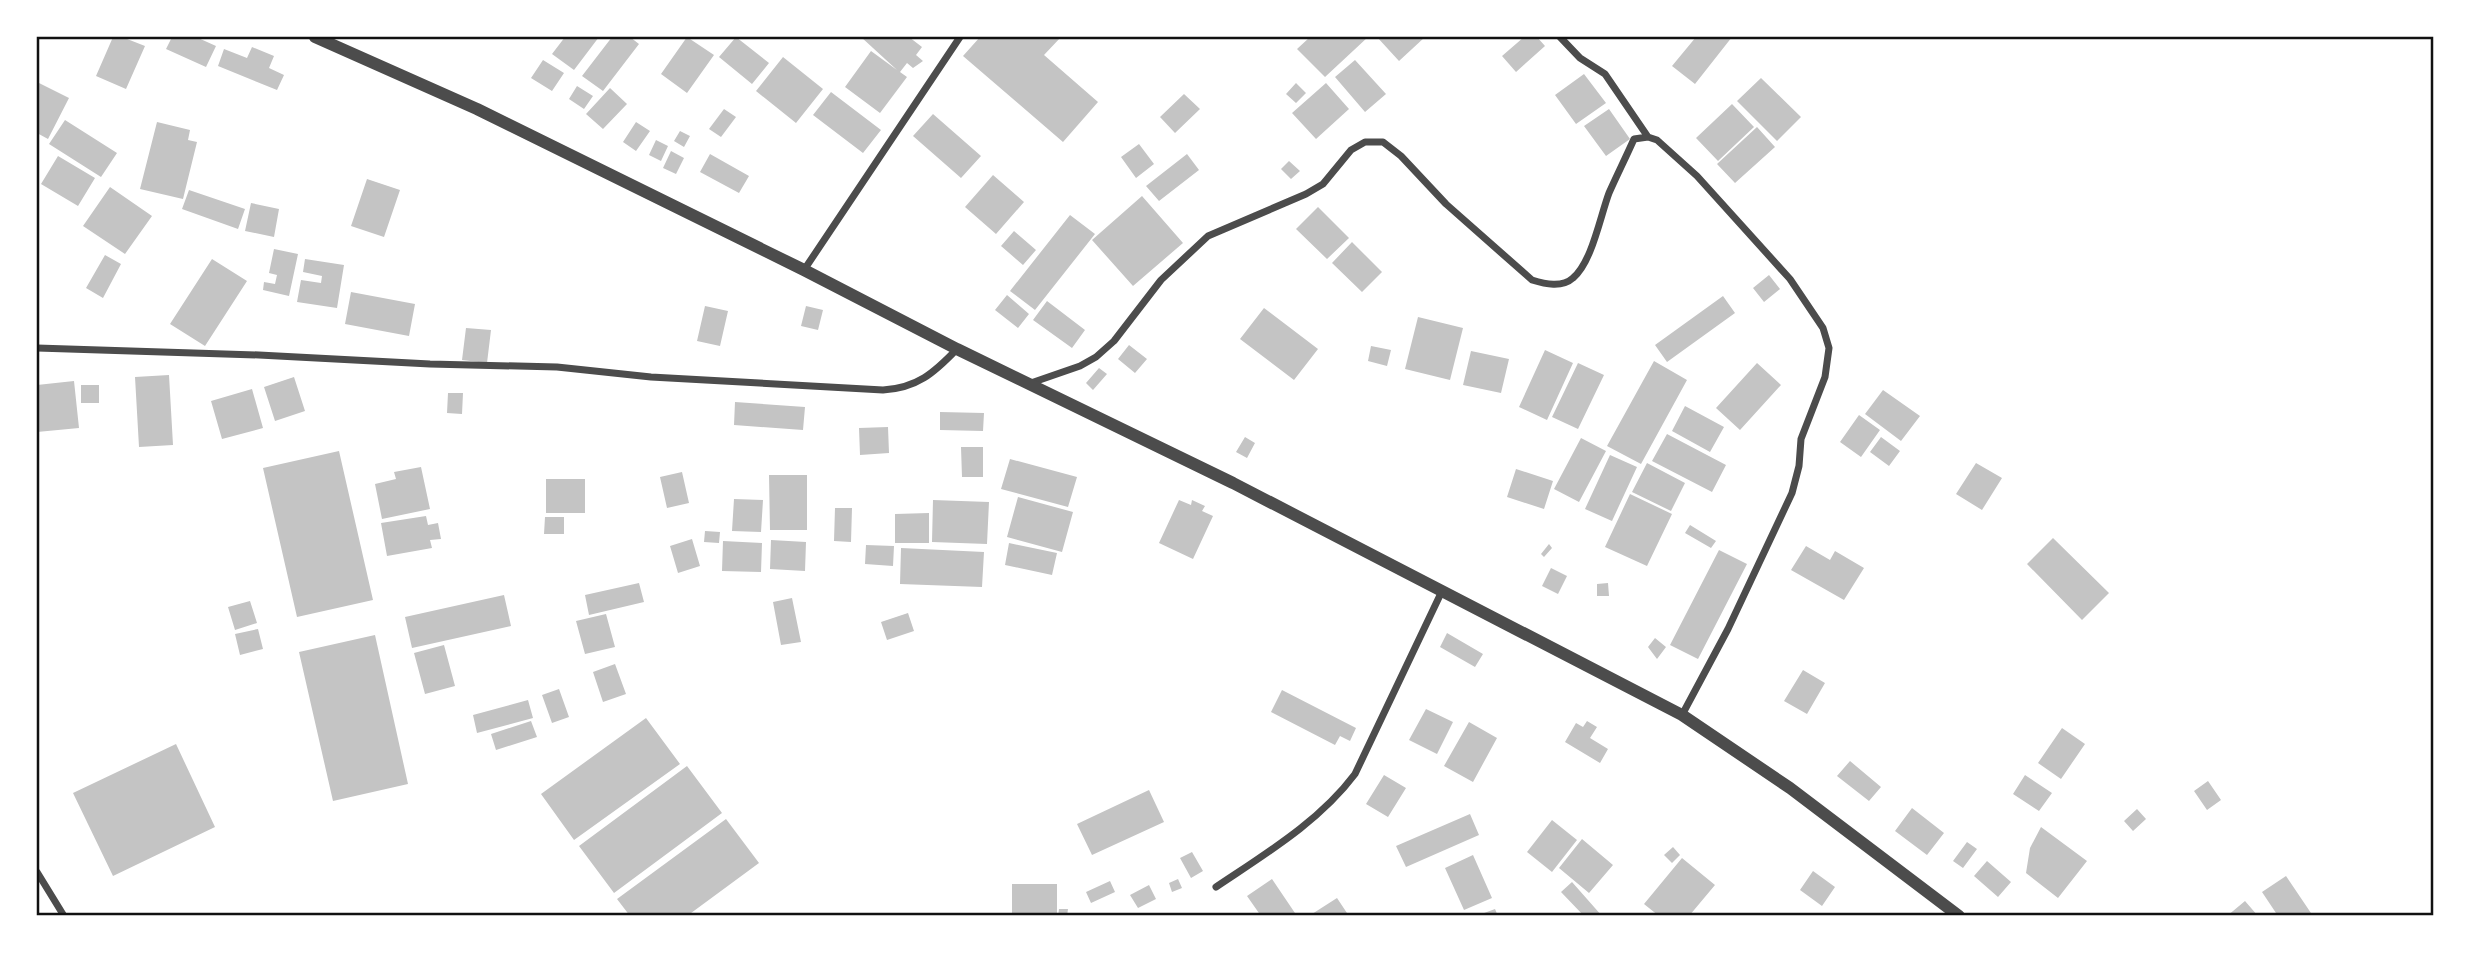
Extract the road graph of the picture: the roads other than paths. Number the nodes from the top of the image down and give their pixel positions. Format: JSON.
{"nodes":[{"id":1,"x":960,"y":37,"type":"edge"},
{"id":2,"x":1560,"y":37,"type":"edge"},
{"id":3,"x":323,"y":38,"type":"edge"},
{"id":4,"x":1648,"y":137,"type":"junction"},
{"id":5,"x":804,"y":270,"type":"junction"},
{"id":6,"x":37,"y":348,"type":"edge"},
{"id":7,"x":957,"y":349,"type":"junction"},
{"id":8,"x":1028,"y":384,"type":"junction"},
{"id":9,"x":1442,"y":591,"type":"junction"},
{"id":10,"x":1682,"y":715,"type":"junction"},
{"id":11,"x":37,"y":872,"type":"edge"},
{"id":12,"x":1216,"y":887,"type":"dead end"},
{"id":13,"x":64,"y":916,"type":"edge"},
{"id":14,"x":1959,"y":916,"type":"edge"}],
"edges":[{"from":1,"to":5,"type":"street"},
{"from":2,"to":4,"type":"street"},
{"from":3,"to":5,"type":"street"},
{"from":4,"to":8,"type":"street"},
{"from":4,"to":10,"type":"street"},
{"from":5,"to":7,"type":"street"},
{"from":6,"to":7,"type":"street"},
{"from":7,"to":8,"type":"street"},
{"from":8,"to":9,"type":"street"},
{"from":9,"to":10,"type":"street"},
{"from":9,"to":12,"type":"street"},
{"from":10,"to":14,"type":"street"},
{"from":11,"to":13,"type":"street"}]}
